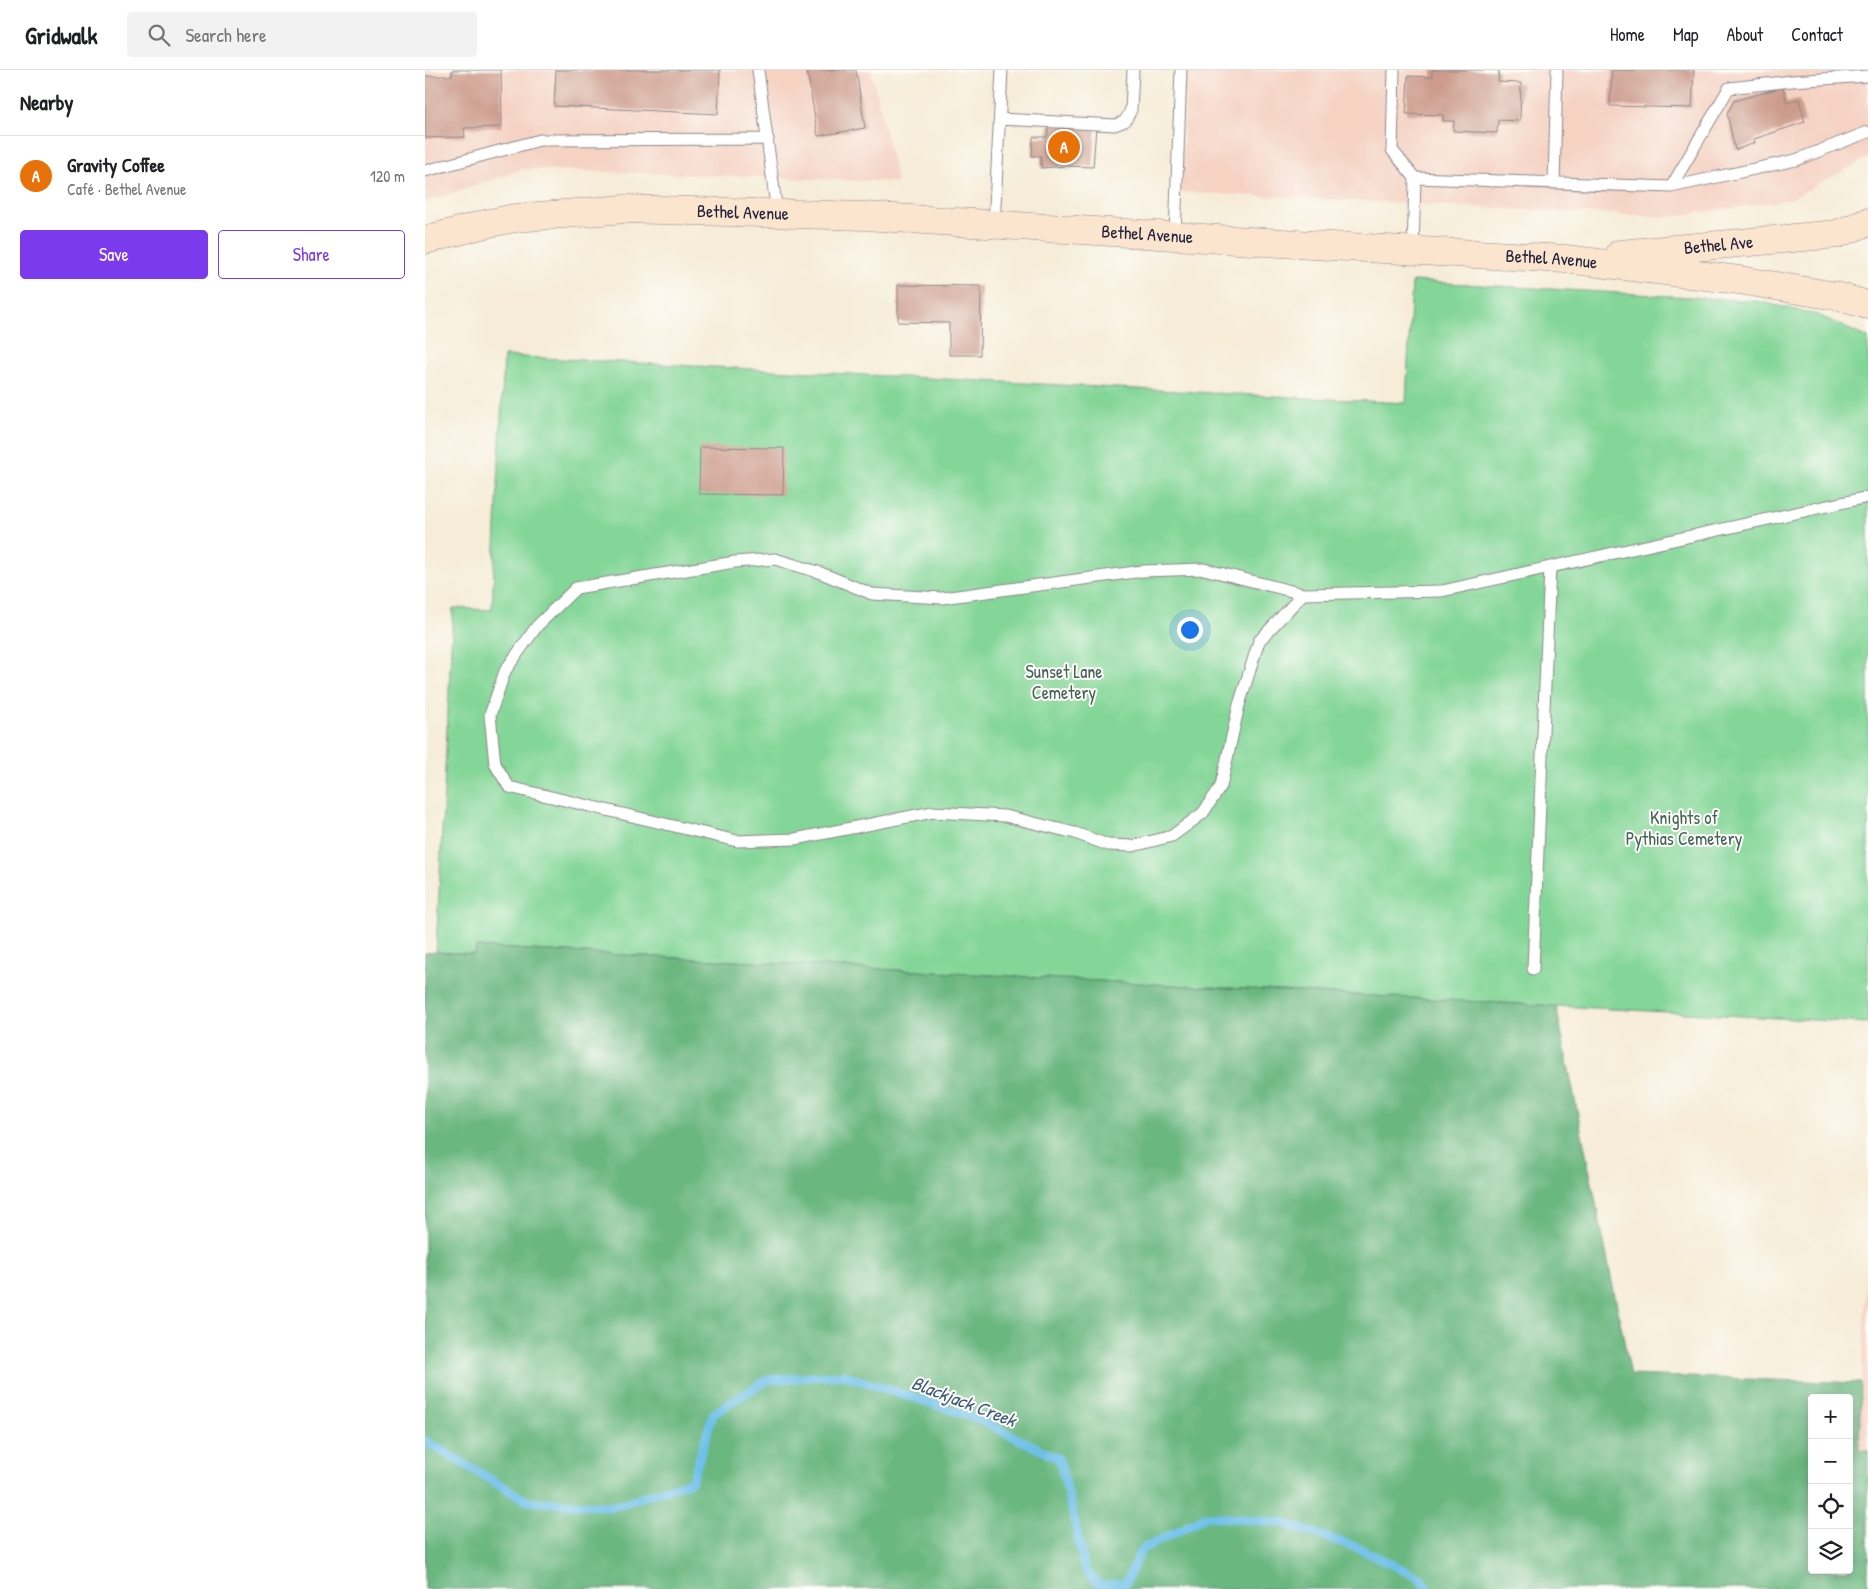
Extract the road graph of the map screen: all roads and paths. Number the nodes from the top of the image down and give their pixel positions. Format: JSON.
{"nodes":[{"id":1,"x":758,"y":70,"type":"edge"},
{"id":2,"x":1002,"y":70,"type":"edge"},
{"id":3,"x":1133,"y":70,"type":"edge"},
{"id":4,"x":1181,"y":70,"type":"edge"},
{"id":5,"x":1394,"y":70,"type":"edge"},
{"id":6,"x":1557,"y":70,"type":"edge"},
{"id":7,"x":1868,"y":76,"type":"edge"},
{"id":8,"x":1000,"y":119,"type":"junction"},
{"id":9,"x":1868,"y":132,"type":"edge"},
{"id":10,"x":767,"y":139,"type":"junction"},
{"id":11,"x":425,"y":171,"type":"edge"},
{"id":12,"x":1415,"y":178,"type":"junction"},
{"id":13,"x":1554,"y":183,"type":"junction"},
{"id":14,"x":1671,"y":187,"type":"junction"},
{"id":15,"x":777,"y":213,"type":"junction"},
{"id":16,"x":1868,"y":222,"type":"edge"},
{"id":17,"x":994,"y":225,"type":"junction"},
{"id":18,"x":1175,"y":236,"type":"junction"},
{"id":19,"x":425,"y":240,"type":"edge"},
{"id":20,"x":1413,"y":251,"type":"junction"},
{"id":21,"x":1566,"y":259,"type":"junction"},
{"id":22,"x":1868,"y":305,"type":"edge"},
{"id":23,"x":1868,"y":497,"type":"edge"},
{"id":24,"x":1550,"y":567,"type":"junction"},
{"id":25,"x":1303,"y":594,"type":"junction"},
{"id":26,"x":1533,"y":970,"type":"dead end"}],
"edges":[{"from":1,"to":10,"type":"lane"},
{"from":2,"to":8,"type":"lane"},
{"from":3,"to":8,"type":"lane"},
{"from":4,"to":18,"type":"lane"},
{"from":5,"to":12,"type":"lane"},
{"from":6,"to":13,"type":"lane"},
{"from":7,"to":14,"type":"lane"},
{"from":8,"to":17,"type":"lane"},
{"from":9,"to":14,"type":"lane"},
{"from":10,"to":11,"type":"lane"},
{"from":10,"to":15,"type":"lane"},
{"from":12,"to":13,"type":"lane"},
{"from":12,"to":20,"type":"lane"},
{"from":13,"to":14,"type":"lane"},
{"from":15,"to":17,"type":"main road","name":"Bethel Avenue"},
{"from":15,"to":19,"type":"main road","name":"Bethel Avenue"},
{"from":16,"to":21,"type":"main road","name":"Bethel Ave"},
{"from":17,"to":18,"type":"main road","name":"Bethel Avenue"},
{"from":18,"to":20,"type":"main road","name":"Bethel Avenue"},
{"from":20,"to":21,"type":"main road","name":"Bethel Avenue"},
{"from":21,"to":22,"type":"main road","name":"Bethel Avenue"},
{"from":23,"to":24,"type":"lane"},
{"from":24,"to":25,"type":"lane"},
{"from":24,"to":26,"type":"lane"},
{"from":25,"to":25,"type":"lane"}]}
